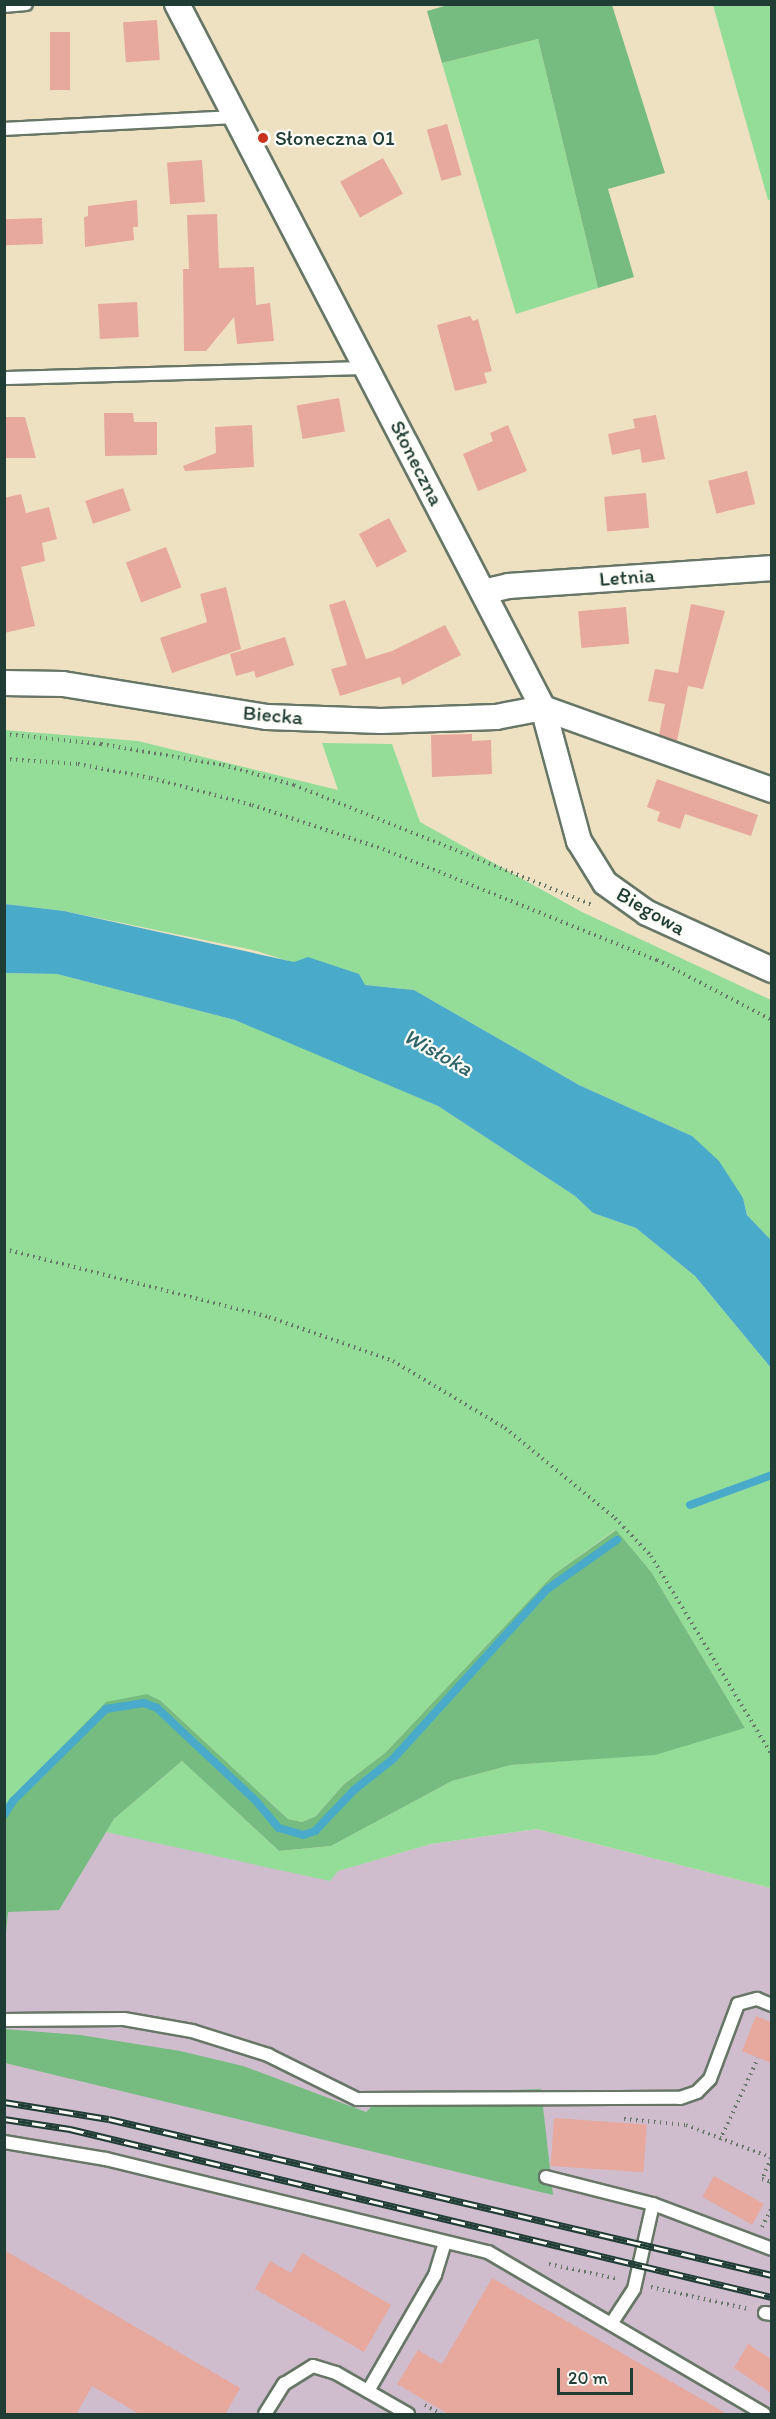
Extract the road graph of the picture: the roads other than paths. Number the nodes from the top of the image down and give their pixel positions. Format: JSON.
{"nodes":[{"id":1,"x":26,"y":4,"type":"edge"},
{"id":2,"x":177,"y":4,"type":"edge"},
{"id":3,"x":4,"y":6,"type":"edge"},
{"id":4,"x":234,"y":117,"type":"junction"},
{"id":5,"x":4,"y":129,"type":"edge"},
{"id":6,"x":368,"y":368,"type":"junction"},
{"id":7,"x":4,"y":378,"type":"edge"},
{"id":8,"x":771,"y":568,"type":"edge"},
{"id":9,"x":483,"y":592,"type":"junction"},
{"id":10,"x":4,"y":683,"type":"edge"},
{"id":11,"x":543,"y":708,"type":"junction"},
{"id":12,"x":771,"y":790,"type":"edge"},
{"id":13,"x":771,"y":970,"type":"edge"},
{"id":14,"x":771,"y":2005,"type":"edge"},
{"id":15,"x":4,"y":2020,"type":"edge"},
{"id":16,"x":4,"y":2142,"type":"edge"},
{"id":17,"x":546,"y":2177,"type":"dead end"},
{"id":18,"x":653,"y":2204,"type":"junction"},
{"id":19,"x":445,"y":2241,"type":"junction"},
{"id":20,"x":771,"y":2249,"type":"edge"},
{"id":21,"x":611,"y":2324,"type":"junction"},
{"id":22,"x":368,"y":2391,"type":"junction"},
{"id":23,"x":265,"y":2415,"type":"edge"},
{"id":24,"x":408,"y":2415,"type":"edge"},
{"id":25,"x":764,"y":2415,"type":"edge"}],
"edges":[{"from":1,"to":3,"type":"lane"},
{"from":2,"to":4,"type":"street","name":"Słoneczna"},
{"from":4,"to":5,"type":"lane"},
{"from":4,"to":6,"type":"street","name":"Słoneczna"},
{"from":6,"to":7,"type":"lane"},
{"from":6,"to":9,"type":"street","name":"Słoneczna"},
{"from":8,"to":9,"type":"street","name":"Letnia"},
{"from":9,"to":11,"type":"street","name":"Słoneczna"},
{"from":10,"to":11,"type":"street","name":"Biecka"},
{"from":11,"to":12,"type":"street"},
{"from":11,"to":13,"type":"street","name":"Biegowa"},
{"from":14,"to":15,"type":"lane"},
{"from":16,"to":19,"type":"lane"},
{"from":17,"to":18,"type":"lane"},
{"from":18,"to":20,"type":"lane"},
{"from":18,"to":21,"type":"lane"},
{"from":19,"to":21,"type":"lane"},
{"from":19,"to":22,"type":"lane"},
{"from":21,"to":25,"type":"lane"},
{"from":22,"to":23,"type":"lane"},
{"from":22,"to":24,"type":"lane"}]}
